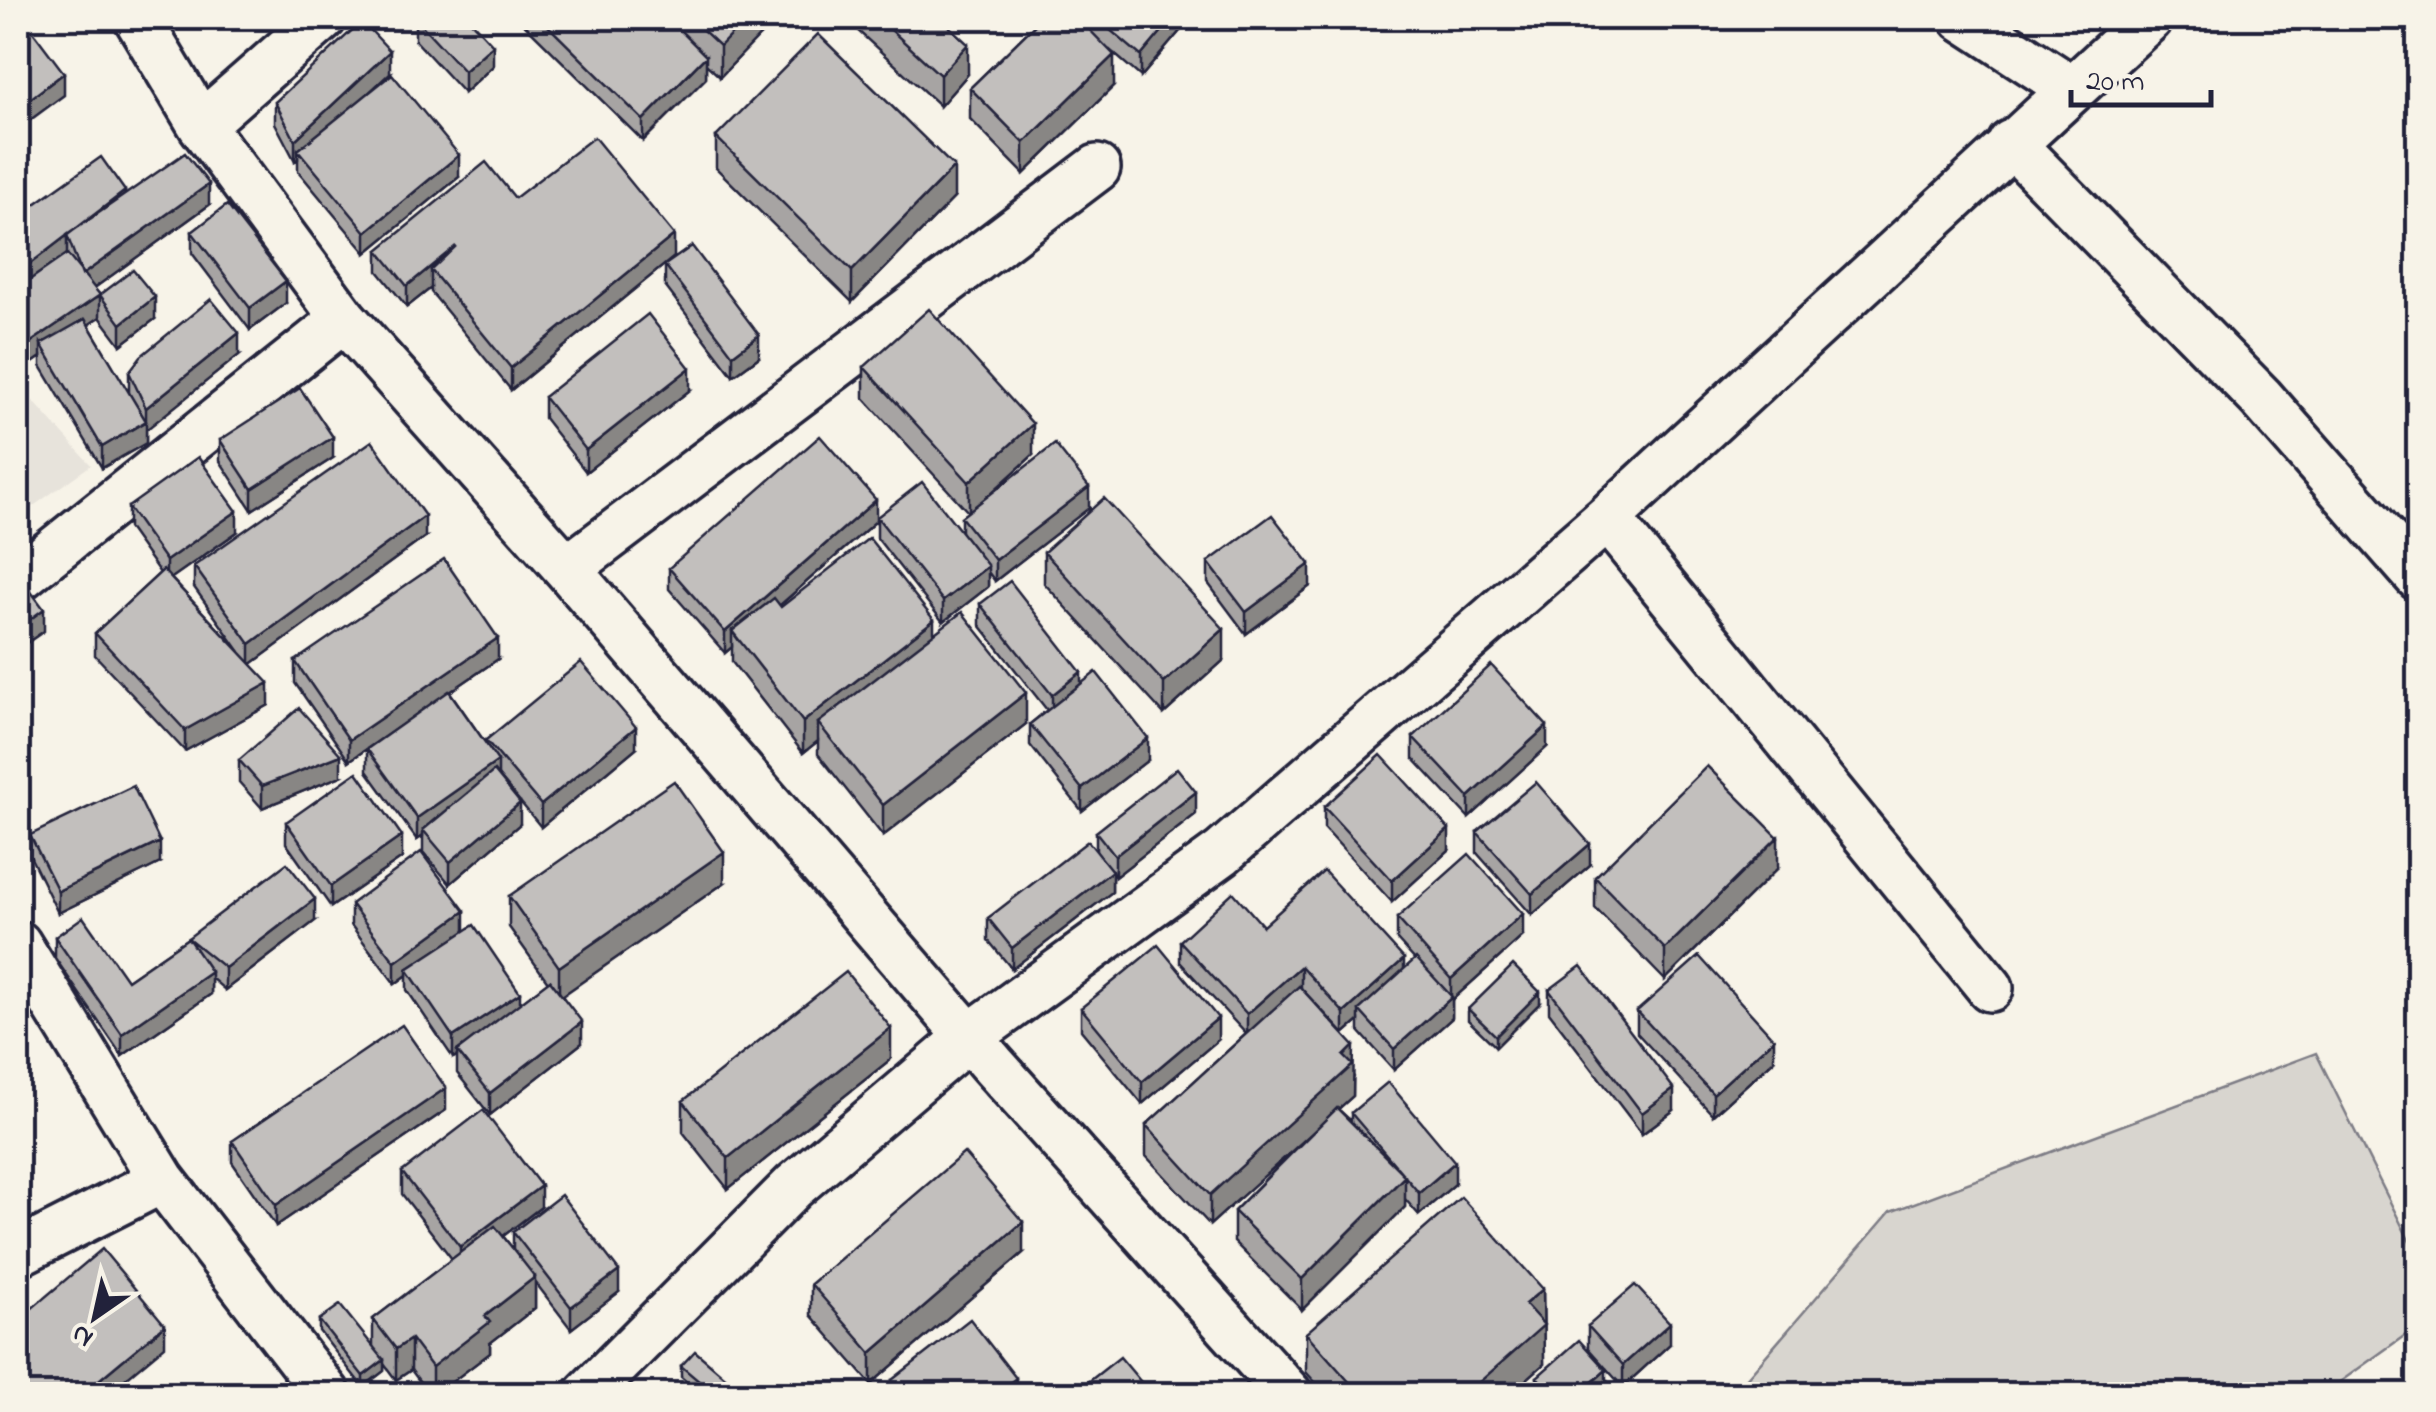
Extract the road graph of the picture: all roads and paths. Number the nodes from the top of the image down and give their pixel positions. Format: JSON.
{"nodes":[{"id":1,"x":137,"y":18,"type":"edge"},
{"id":2,"x":324,"y":18,"type":"edge"},
{"id":3,"x":1963,"y":18,"type":"edge"},
{"id":4,"x":2150,"y":18,"type":"edge"},
{"id":5,"x":2072,"y":89,"type":"junction"},
{"id":6,"x":201,"y":125,"type":"junction"},
{"id":7,"x":2012,"y":143,"type":"junction"},
{"id":8,"x":1098,"y":168,"type":"dead end"},
{"id":9,"x":344,"y":319,"type":"junction"},
{"id":10,"x":1606,"y":518,"type":"junction"},
{"id":11,"x":567,"y":569,"type":"junction"},
{"id":12,"x":2418,"y":576,"type":"edge"},
{"id":13,"x":18,"y":579,"type":"edge"},
{"id":14,"x":18,"y":944,"type":"edge"},
{"id":15,"x":1990,"y":988,"type":"dead end"},
{"id":16,"x":969,"y":1037,"type":"junction"},
{"id":17,"x":162,"y":1180,"type":"junction"},
{"id":18,"x":18,"y":1253,"type":"edge"},
{"id":19,"x":327,"y":1394,"type":"edge"},
{"id":20,"x":586,"y":1394,"type":"edge"},
{"id":21,"x":1289,"y":1394,"type":"edge"}],
"edges":[{"from":1,"to":6,"type":"street"},
{"from":2,"to":6,"type":"street"},
{"from":3,"to":5,"type":"street"},
{"from":4,"to":5,"type":"street"},
{"from":5,"to":7,"type":"street"},
{"from":6,"to":9,"type":"street"},
{"from":7,"to":10,"type":"street"},
{"from":7,"to":12,"type":"street"},
{"from":8,"to":11,"type":"street"},
{"from":9,"to":11,"type":"street"},
{"from":9,"to":13,"type":"street"},
{"from":10,"to":15,"type":"street"},
{"from":10,"to":16,"type":"street"},
{"from":11,"to":16,"type":"street"},
{"from":14,"to":17,"type":"street"},
{"from":16,"to":20,"type":"street"},
{"from":16,"to":21,"type":"street"},
{"from":17,"to":18,"type":"street"},
{"from":17,"to":19,"type":"street"}]}
